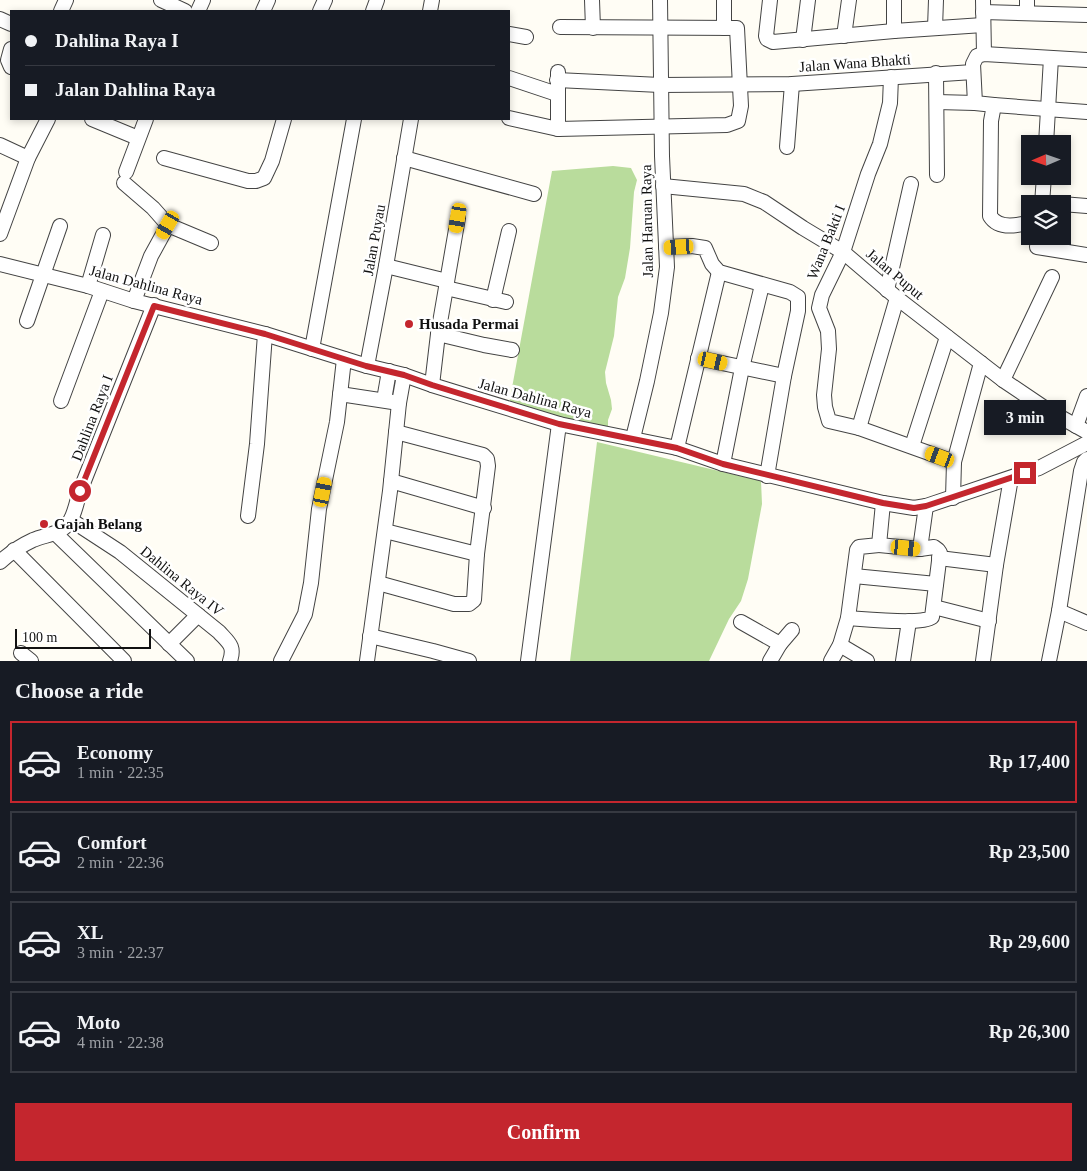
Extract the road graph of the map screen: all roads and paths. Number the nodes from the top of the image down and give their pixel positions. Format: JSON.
{"nodes":[{"id":1,"x":161,"y":0,"type":"edge"},
{"id":2,"x":592,"y":0,"type":"edge"},
{"id":3,"x":660,"y":0,"type":"edge"},
{"id":4,"x":724,"y":0,"type":"edge"},
{"id":5,"x":770,"y":0,"type":"edge"},
{"id":6,"x":808,"y":0,"type":"edge"},
{"id":7,"x":849,"y":0,"type":"edge"},
{"id":8,"x":894,"y":0,"type":"edge"},
{"id":9,"x":936,"y":0,"type":"edge"},
{"id":10,"x":1027,"y":7,"type":"edge"},
{"id":11,"x":183,"y":10,"type":"edge"},
{"id":12,"x":983,"y":12,"type":"edge"},
{"id":13,"x":1087,"y":15,"type":"edge"},
{"id":14,"x":560,"y":27,"type":"dead end"},
{"id":15,"x":593,"y":28,"type":"junction"},
{"id":16,"x":660,"y":28,"type":"junction"},
{"id":17,"x":724,"y":28,"type":"junction"},
{"id":18,"x":935,"y":28,"type":"junction"},
{"id":19,"x":894,"y":31,"type":"junction"},
{"id":20,"x":510,"y":34,"type":"edge"},
{"id":21,"x":844,"y":36,"type":"junction"},
{"id":22,"x":526,"y":38,"type":"dead end"},
{"id":23,"x":803,"y":40,"type":"junction"},
{"id":24,"x":984,"y":54,"type":"junction"},
{"id":25,"x":1051,"y":58,"type":"junction"},
{"id":26,"x":1087,"y":60,"type":"edge"},
{"id":27,"x":973,"y":72,"type":"junction"},
{"id":28,"x":936,"y":73,"type":"junction"},
{"id":29,"x":891,"y":76,"type":"junction"},
{"id":30,"x":510,"y":78,"type":"edge"},
{"id":31,"x":557,"y":82,"type":"junction"},
{"id":32,"x":739,"y":83,"type":"junction"},
{"id":33,"x":792,"y":84,"type":"junction"},
{"id":34,"x":660,"y":85,"type":"junction"},
{"id":35,"x":937,"y":102,"type":"junction"},
{"id":36,"x":975,"y":103,"type":"junction"},
{"id":37,"x":994,"y":105,"type":"junction"},
{"id":38,"x":1048,"y":109,"type":"junction"},
{"id":39,"x":1087,"y":112,"type":"edge"},
{"id":40,"x":510,"y":118,"type":"edge"},
{"id":41,"x":47,"y":120,"type":"edge"},
{"id":42,"x":94,"y":120,"type":"edge"},
{"id":43,"x":146,"y":120,"type":"edge"},
{"id":44,"x":284,"y":120,"type":"edge"},
{"id":45,"x":354,"y":120,"type":"edge"},
{"id":46,"x":411,"y":120,"type":"edge"},
{"id":47,"x":661,"y":126,"type":"junction"},
{"id":48,"x":558,"y":129,"type":"junction"},
{"id":49,"x":1047,"y":135,"type":"edge"},
{"id":50,"x":138,"y":138,"type":"junction"},
{"id":51,"x":0,"y":144,"type":"edge"},
{"id":52,"x":787,"y":147,"type":"dead end"},
{"id":53,"x":28,"y":158,"type":"junction"},
{"id":54,"x":164,"y":158,"type":"dead end"},
{"id":55,"x":404,"y":158,"type":"junction"},
{"id":56,"x":937,"y":175,"type":"dead end"},
{"id":57,"x":911,"y":184,"type":"dead end"},
{"id":58,"x":663,"y":186,"type":"junction"},
{"id":59,"x":534,"y":194,"type":"dead end"},
{"id":60,"x":1071,"y":205,"type":"edge"},
{"id":61,"x":1087,"y":206,"type":"edge"},
{"id":62,"x":458,"y":218,"type":"dead end"},
{"id":63,"x":1021,"y":224,"type":"edge"},
{"id":64,"x":168,"y":225,"type":"junction"},
{"id":65,"x":60,"y":226,"type":"dead end"},
{"id":66,"x":509,"y":231,"type":"dead end"},
{"id":67,"x":0,"y":234,"type":"edge"},
{"id":68,"x":103,"y":235,"type":"dead end"},
{"id":69,"x":211,"y":243,"type":"dead end"},
{"id":70,"x":1037,"y":245,"type":"edge"},
{"id":71,"x":666,"y":247,"type":"junction"},
{"id":72,"x":843,"y":252,"type":"junction"},
{"id":73,"x":1087,"y":255,"type":"edge"},
{"id":74,"x":0,"y":264,"type":"edge"},
{"id":75,"x":386,"y":266,"type":"junction"},
{"id":76,"x":719,"y":272,"type":"junction"},
{"id":77,"x":43,"y":275,"type":"junction"},
{"id":78,"x":1052,"y":277,"type":"dead end"},
{"id":79,"x":446,"y":285,"type":"junction"},
{"id":80,"x":762,"y":285,"type":"junction"},
{"id":81,"x":88,"y":286,"type":"junction"},
{"id":82,"x":102,"y":291,"type":"junction"},
{"id":83,"x":892,"y":294,"type":"junction"},
{"id":84,"x":134,"y":300,"type":"junction"},
{"id":85,"x":154,"y":306,"type":"junction"},
{"id":86,"x":27,"y":321,"type":"dead end"},
{"id":87,"x":265,"y":334,"type":"junction"},
{"id":88,"x":438,"y":334,"type":"junction"},
{"id":89,"x":947,"y":337,"type":"junction"},
{"id":90,"x":312,"y":349,"type":"junction"},
{"id":91,"x":512,"y":350,"type":"dead end"},
{"id":92,"x":698,"y":358,"type":"junction"},
{"id":93,"x":344,"y":359,"type":"junction"},
{"id":94,"x":981,"y":363,"type":"junction"},
{"id":95,"x":366,"y":366,"type":"junction"},
{"id":96,"x":742,"y":368,"type":"junction"},
{"id":97,"x":389,"y":372,"type":"junction"},
{"id":98,"x":404,"y":375,"type":"junction"},
{"id":99,"x":784,"y":376,"type":"junction"},
{"id":100,"x":1003,"y":380,"type":"junction"},
{"id":101,"x":432,"y":385,"type":"junction"},
{"id":102,"x":340,"y":394,"type":"junction"},
{"id":103,"x":1087,"y":396,"type":"edge"},
{"id":104,"x":384,"y":400,"type":"junction"},
{"id":105,"x":61,"y":401,"type":"dead end"},
{"id":106,"x":399,"y":403,"type":"junction"},
{"id":107,"x":559,"y":424,"type":"junction"},
{"id":108,"x":859,"y":428,"type":"junction"},
{"id":109,"x":1081,"y":429,"type":"edge"},
{"id":110,"x":396,"y":432,"type":"junction"},
{"id":111,"x":633,"y":438,"type":"junction"},
{"id":112,"x":912,"y":446,"type":"junction"},
{"id":113,"x":677,"y":448,"type":"junction"},
{"id":114,"x":1086,"y":450,"type":"edge"},
{"id":115,"x":954,"y":462,"type":"junction"},
{"id":116,"x":723,"y":464,"type":"junction"},
{"id":117,"x":767,"y":476,"type":"junction"},
{"id":118,"x":1010,"y":478,"type":"junction"},
{"id":119,"x":391,"y":481,"type":"junction"},
{"id":120,"x":953,"y":498,"type":"junction"},
{"id":121,"x":883,"y":503,"type":"junction"},
{"id":122,"x":926,"y":506,"type":"junction"},
{"id":123,"x":484,"y":508,"type":"junction"},
{"id":124,"x":248,"y":516,"type":"dead end"},
{"id":125,"x":71,"y":520,"type":"junction"},
{"id":126,"x":385,"y":531,"type":"junction"},
{"id":127,"x":56,"y":534,"type":"junction"},
{"id":128,"x":879,"y":545,"type":"junction"},
{"id":129,"x":920,"y":549,"type":"junction"},
{"id":130,"x":14,"y":550,"type":"junction"},
{"id":131,"x":477,"y":554,"type":"junction"},
{"id":132,"x":939,"y":558,"type":"junction"},
{"id":133,"x":0,"y":562,"type":"edge"},
{"id":134,"x":996,"y":565,"type":"junction"},
{"id":135,"x":854,"y":576,"type":"junction"},
{"id":136,"x":378,"y":584,"type":"junction"},
{"id":137,"x":936,"y":584,"type":"junction"},
{"id":138,"x":934,"y":607,"type":"junction"},
{"id":139,"x":1059,"y":611,"type":"junction"},
{"id":140,"x":198,"y":614,"type":"junction"},
{"id":141,"x":848,"y":618,"type":"junction"},
{"id":142,"x":909,"y":621,"type":"junction"},
{"id":143,"x":989,"y":621,"type":"junction"},
{"id":144,"x":741,"y":622,"type":"dead end"},
{"id":145,"x":1087,"y":623,"type":"edge"},
{"id":146,"x":792,"y":630,"type":"dead end"},
{"id":147,"x":370,"y":636,"type":"junction"},
{"id":148,"x":169,"y":644,"type":"junction"},
{"id":149,"x":780,"y":644,"type":"junction"},
{"id":150,"x":840,"y":645,"type":"junction"},
{"id":151,"x":432,"y":656,"type":"edge"},
{"id":152,"x":124,"y":661,"type":"edge"},
{"id":153,"x":187,"y":661,"type":"edge"},
{"id":154,"x":230,"y":661,"type":"edge"},
{"id":155,"x":281,"y":661,"type":"edge"},
{"id":156,"x":367,"y":661,"type":"edge"},
{"id":157,"x":469,"y":661,"type":"edge"},
{"id":158,"x":528,"y":661,"type":"edge"},
{"id":159,"x":770,"y":661,"type":"edge"},
{"id":160,"x":830,"y":661,"type":"edge"},
{"id":161,"x":867,"y":661,"type":"edge"},
{"id":162,"x":903,"y":661,"type":"edge"},
{"id":163,"x":983,"y":661,"type":"edge"},
{"id":164,"x":1049,"y":661,"type":"edge"}],
"edges":[{"from":1,"to":11,"type":"street"},
{"from":2,"to":15,"type":"street"},
{"from":3,"to":16,"type":"street","name":"Jalan Haruan Raya"},
{"from":4,"to":17,"type":"street"},
{"from":5,"to":23,"type":"street"},
{"from":6,"to":23,"type":"street"},
{"from":7,"to":21,"type":"street"},
{"from":8,"to":19,"type":"street"},
{"from":9,"to":18,"type":"street"},
{"from":10,"to":12,"type":"street"},
{"from":10,"to":13,"type":"street"},
{"from":12,"to":18,"type":"street"},
{"from":12,"to":24,"type":"street"},
{"from":14,"to":15,"type":"street"},
{"from":15,"to":16,"type":"street"},
{"from":16,"to":17,"type":"street"},
{"from":16,"to":34,"type":"street","name":"Jalan Haruan Raya"},
{"from":17,"to":32,"type":"street"},
{"from":18,"to":19,"type":"street"},
{"from":19,"to":21,"type":"street"},
{"from":20,"to":22,"type":"street"},
{"from":21,"to":23,"type":"street"},
{"from":24,"to":25,"type":"street"},
{"from":24,"to":27,"type":"street"},
{"from":25,"to":26,"type":"street"},
{"from":25,"to":38,"type":"street"},
{"from":27,"to":28,"type":"street","name":"Jalan Wana Bhakti"},
{"from":27,"to":36,"type":"street"},
{"from":28,"to":29,"type":"street","name":"Jalan Wana Bhakti"},
{"from":28,"to":35,"type":"street"},
{"from":29,"to":33,"type":"street","name":"Jalan Wana Bhakti"},
{"from":29,"to":72,"type":"street","name":"Wana Bakti I"},
{"from":30,"to":31,"type":"street","name":"Jalan Wana Bhakti"},
{"from":31,"to":34,"type":"street","name":"Jalan Wana Bhakti"},
{"from":31,"to":48,"type":"street"},
{"from":32,"to":33,"type":"street","name":"Jalan Wana Bhakti"},
{"from":32,"to":34,"type":"street","name":"Jalan Wana Bhakti"},
{"from":32,"to":47,"type":"street"},
{"from":33,"to":52,"type":"street"},
{"from":34,"to":47,"type":"street","name":"Jalan Haruan Raya"},
{"from":35,"to":36,"type":"street"},
{"from":35,"to":56,"type":"street"},
{"from":36,"to":37,"type":"street"},
{"from":37,"to":38,"type":"street"},
{"from":37,"to":63,"type":"street"},
{"from":38,"to":39,"type":"street"},
{"from":38,"to":49,"type":"street"},
{"from":40,"to":48,"type":"street"},
{"from":41,"to":53,"type":"street"},
{"from":42,"to":50,"type":"street"},
{"from":43,"to":50,"type":"street"},
{"from":44,"to":54,"type":"street"},
{"from":45,"to":90,"type":"street"},
{"from":46,"to":55,"type":"street","name":"Jalan Puyau"},
{"from":47,"to":48,"type":"street"},
{"from":47,"to":58,"type":"street","name":"Jalan Haruan Raya"},
{"from":50,"to":64,"type":"street"},
{"from":51,"to":53,"type":"street"},
{"from":53,"to":67,"type":"street"},
{"from":55,"to":59,"type":"street"},
{"from":55,"to":75,"type":"street","name":"Jalan Puyau"},
{"from":57,"to":83,"type":"street"},
{"from":58,"to":71,"type":"street","name":"Jalan Haruan Raya"},
{"from":58,"to":72,"type":"street","name":"Jalan Puput"},
{"from":60,"to":61,"type":"street"},
{"from":62,"to":79,"type":"street"},
{"from":64,"to":69,"type":"street"},
{"from":64,"to":84,"type":"street"},
{"from":65,"to":77,"type":"street"},
{"from":66,"to":79,"type":"street"},
{"from":68,"to":81,"type":"street"},
{"from":70,"to":73,"type":"street"},
{"from":71,"to":76,"type":"street"},
{"from":71,"to":111,"type":"street","name":"Jalan Haruan Raya"},
{"from":72,"to":83,"type":"street","name":"Jalan Puput"},
{"from":72,"to":108,"type":"street","name":"Wana Bakti I"},
{"from":74,"to":77,"type":"street","name":"Jalan Dahlina Raya"},
{"from":75,"to":79,"type":"street"},
{"from":75,"to":95,"type":"street","name":"Jalan Puyau"},
{"from":76,"to":80,"type":"street"},
{"from":76,"to":92,"type":"street"},
{"from":77,"to":81,"type":"street","name":"Jalan Dahlina Raya"},
{"from":77,"to":86,"type":"street"},
{"from":78,"to":100,"type":"street"},
{"from":79,"to":88,"type":"street"},
{"from":80,"to":96,"type":"street"},
{"from":80,"to":99,"type":"street"},
{"from":81,"to":82,"type":"street","name":"Jalan Dahlina Raya"},
{"from":82,"to":84,"type":"street","name":"Jalan Dahlina Raya"},
{"from":82,"to":105,"type":"street"},
{"from":83,"to":89,"type":"street","name":"Jalan Puput"},
{"from":83,"to":108,"type":"street"},
{"from":84,"to":85,"type":"street","name":"Jalan Dahlina Raya"},
{"from":85,"to":87,"type":"street","name":"Jalan Dahlina Raya"},
{"from":85,"to":125,"type":"street","name":"Dahlina Raya I"},
{"from":87,"to":90,"type":"street","name":"Jalan Dahlina Raya"},
{"from":87,"to":124,"type":"street"},
{"from":88,"to":91,"type":"street"},
{"from":88,"to":101,"type":"street"},
{"from":89,"to":94,"type":"street","name":"Jalan Puput"},
{"from":89,"to":112,"type":"street"},
{"from":90,"to":93,"type":"street","name":"Jalan Dahlina Raya"},
{"from":92,"to":96,"type":"street"},
{"from":92,"to":113,"type":"street"},
{"from":93,"to":95,"type":"street","name":"Jalan Dahlina Raya"},
{"from":93,"to":102,"type":"street"},
{"from":94,"to":100,"type":"street","name":"Jalan Puput"},
{"from":94,"to":115,"type":"street"},
{"from":95,"to":97,"type":"street","name":"Jalan Dahlina Raya"},
{"from":96,"to":99,"type":"street"},
{"from":96,"to":116,"type":"street"},
{"from":97,"to":98,"type":"street","name":"Jalan Dahlina Raya"},
{"from":97,"to":104,"type":"street"},
{"from":98,"to":101,"type":"street","name":"Jalan Dahlina Raya"},
{"from":98,"to":106,"type":"street"},
{"from":99,"to":117,"type":"street"},
{"from":100,"to":109,"type":"street","name":"Jalan Puput"},
{"from":101,"to":107,"type":"street","name":"Jalan Dahlina Raya"},
{"from":102,"to":104,"type":"street"},
{"from":102,"to":155,"type":"street"},
{"from":103,"to":109,"type":"street"},
{"from":104,"to":106,"type":"street"},
{"from":106,"to":110,"type":"street"},
{"from":107,"to":111,"type":"street","name":"Jalan Dahlina Raya"},
{"from":107,"to":158,"type":"street"},
{"from":108,"to":112,"type":"street"},
{"from":110,"to":119,"type":"street"},
{"from":110,"to":123,"type":"street"},
{"from":111,"to":113,"type":"street","name":"Jalan Dahlina Raya"},
{"from":112,"to":115,"type":"street"},
{"from":113,"to":116,"type":"street","name":"Jalan Dahlina Raya"},
{"from":114,"to":118,"type":"street","name":"Jalan Dahlina Raya"},
{"from":114,"to":139,"type":"street"},
{"from":115,"to":120,"type":"street"},
{"from":116,"to":117,"type":"street","name":"Jalan Dahlina Raya"},
{"from":117,"to":121,"type":"street","name":"Jalan Dahlina Raya"},
{"from":118,"to":120,"type":"street","name":"Jalan Dahlina Raya"},
{"from":118,"to":134,"type":"street"},
{"from":119,"to":123,"type":"street"},
{"from":119,"to":126,"type":"street"},
{"from":120,"to":122,"type":"street","name":"Jalan Dahlina Raya"},
{"from":121,"to":122,"type":"street","name":"Jalan Dahlina Raya"},
{"from":121,"to":128,"type":"street"},
{"from":122,"to":129,"type":"street"},
{"from":123,"to":131,"type":"street"},
{"from":125,"to":127,"type":"street","name":"Dahlina Raya I"},
{"from":125,"to":140,"type":"street","name":"Dahlina Raya IV"},
{"from":126,"to":131,"type":"street"},
{"from":126,"to":136,"type":"street"},
{"from":127,"to":130,"type":"street","name":"Dahlina Raya I"},
{"from":127,"to":148,"type":"street"},
{"from":128,"to":129,"type":"street"},
{"from":128,"to":135,"type":"street"},
{"from":129,"to":132,"type":"street"},
{"from":130,"to":133,"type":"street","name":"Dahlina Raya I"},
{"from":130,"to":152,"type":"street"},
{"from":131,"to":136,"type":"street"},
{"from":132,"to":134,"type":"street"},
{"from":132,"to":137,"type":"street"},
{"from":134,"to":143,"type":"street"},
{"from":135,"to":137,"type":"street"},
{"from":135,"to":141,"type":"street"},
{"from":136,"to":147,"type":"street"},
{"from":137,"to":138,"type":"street"},
{"from":138,"to":142,"type":"street"},
{"from":138,"to":143,"type":"street"},
{"from":139,"to":145,"type":"street"},
{"from":139,"to":164,"type":"street"},
{"from":140,"to":148,"type":"street"},
{"from":140,"to":154,"type":"street","name":"Dahlina Raya IV"},
{"from":141,"to":142,"type":"street"},
{"from":141,"to":150,"type":"street"},
{"from":142,"to":162,"type":"street"},
{"from":143,"to":163,"type":"street"},
{"from":144,"to":149,"type":"street"},
{"from":146,"to":149,"type":"street"},
{"from":147,"to":151,"type":"street"},
{"from":147,"to":156,"type":"street"},
{"from":148,"to":153,"type":"street"},
{"from":149,"to":159,"type":"street"},
{"from":150,"to":160,"type":"street"},
{"from":150,"to":161,"type":"street"},
{"from":151,"to":157,"type":"street"}]}
